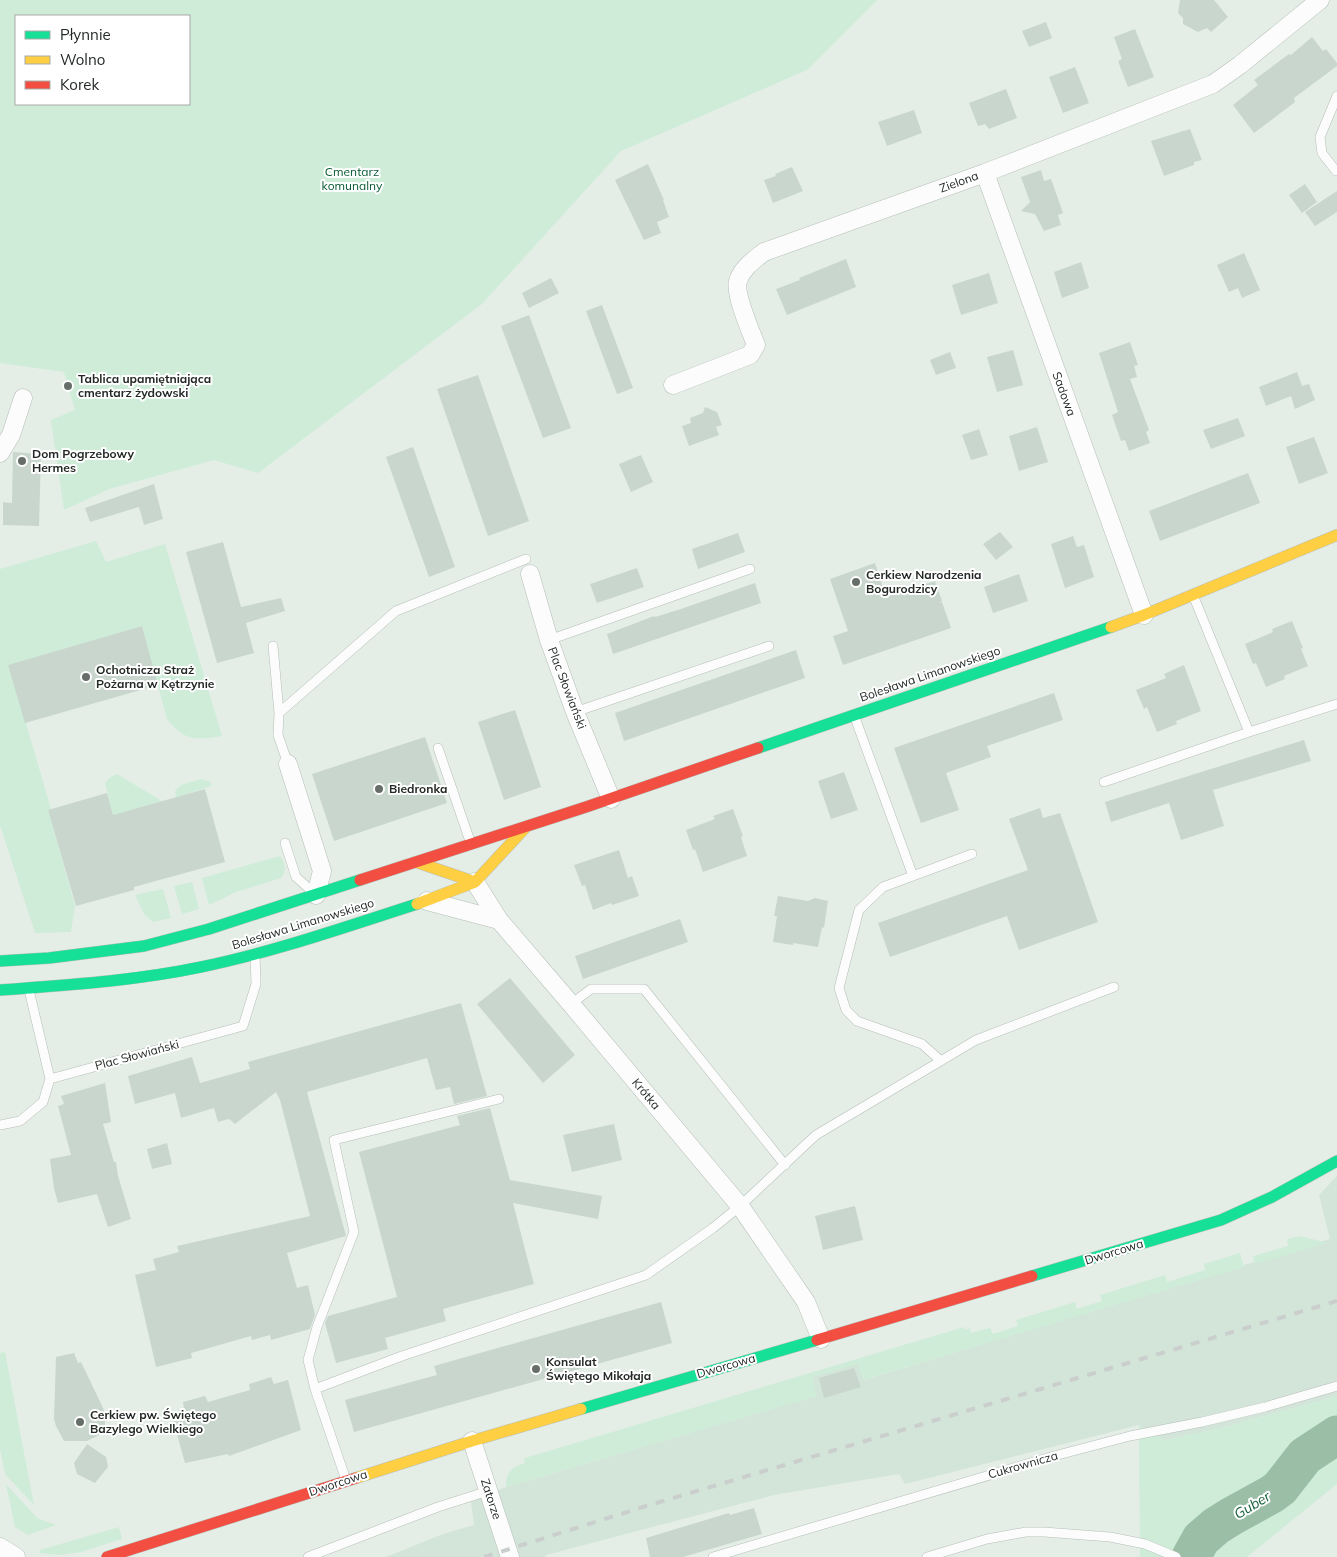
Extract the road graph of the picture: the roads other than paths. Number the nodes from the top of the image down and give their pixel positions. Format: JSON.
{"nodes":[{"id":1,"x":1320,"y":0,"type":"edge"},
{"id":2,"x":1337,"y":96,"type":"edge"},
{"id":3,"x":1336,"y":171,"type":"edge"},
{"id":4,"x":984,"y":172,"type":"junction"},
{"id":5,"x":673,"y":385,"type":"dead end"},
{"id":6,"x":23,"y":398,"type":"dead end"},
{"id":7,"x":0,"y":452,"type":"edge"},
{"id":8,"x":1337,"y":535,"type":"edge"},
{"id":9,"x":528,"y":566,"type":"joint"},
{"id":10,"x":750,"y":569,"type":"dead end"},
{"id":11,"x":1192,"y":595,"type":"junction"},
{"id":12,"x":1144,"y":615,"type":"junction"},
{"id":13,"x":549,"y":640,"type":"junction"},
{"id":14,"x":273,"y":646,"type":"dead end"},
{"id":15,"x":769,"y":646,"type":"dead end"},
{"id":16,"x":1337,"y":704,"type":"edge"},
{"id":17,"x":575,"y":712,"type":"junction"},
{"id":18,"x":279,"y":713,"type":"junction"},
{"id":19,"x":854,"y":714,"type":"junction"},
{"id":20,"x":1249,"y":732,"type":"junction"},
{"id":21,"x":438,"y":748,"type":"dead end"},
{"id":22,"x":288,"y":764,"type":"joint"},
{"id":23,"x":1104,"y":782,"type":"dead end"},
{"id":24,"x":611,"y":799,"type":"junction"},
{"id":25,"x":526,"y":826,"type":"junction"},
{"id":26,"x":285,"y":843,"type":"dead end"},
{"id":27,"x":471,"y":844,"type":"junction"},
{"id":28,"x":972,"y":854,"type":"dead end"},
{"id":29,"x":416,"y":862,"type":"junction"},
{"id":30,"x":913,"y":876,"type":"junction"},
{"id":31,"x":475,"y":882,"type":"junction"},
{"id":32,"x":318,"y":900,"type":"junction"},
{"id":33,"x":427,"y":901,"type":"junction"},
{"id":34,"x":499,"y":920,"type":"junction"},
{"id":35,"x":255,"y":954,"type":"junction"},
{"id":36,"x":0,"y":961,"type":"edge"},
{"id":37,"x":1114,"y":987,"type":"dead end"},
{"id":38,"x":28,"y":988,"type":"junction"},
{"id":39,"x":0,"y":990,"type":"edge"},
{"id":40,"x":571,"y":1004,"type":"junction"},
{"id":41,"x":941,"y":1061,"type":"junction"},
{"id":42,"x":50,"y":1079,"type":"junction"},
{"id":43,"x":499,"y":1100,"type":"dead end"},
{"id":44,"x":0,"y":1125,"type":"edge"},
{"id":45,"x":1337,"y":1161,"type":"edge"},
{"id":46,"x":785,"y":1164,"type":"junction"},
{"id":47,"x":740,"y":1206,"type":"junction"},
{"id":48,"x":821,"y":1339,"type":"junction"},
{"id":49,"x":1337,"y":1386,"type":"edge"},
{"id":50,"x":315,"y":1389,"type":"junction"},
{"id":51,"x":472,"y":1441,"type":"junction"},
{"id":52,"x":346,"y":1480,"type":"junction"},
{"id":53,"x":488,"y":1490,"type":"junction"},
{"id":54,"x":0,"y":1547,"type":"edge"},
{"id":55,"x":16,"y":1557,"type":"edge"},
{"id":56,"x":107,"y":1557,"type":"edge"},
{"id":57,"x":308,"y":1557,"type":"edge"},
{"id":58,"x":510,"y":1557,"type":"edge"},
{"id":59,"x":713,"y":1557,"type":"edge"},
{"id":60,"x":927,"y":1557,"type":"edge"},
{"id":61,"x":1176,"y":1557,"type":"edge"}],
"edges":[{"from":1,"to":4,"type":"street","name":"Zielona"},
{"from":2,"to":3,"type":"lane"},
{"from":4,"to":5,"type":"street","name":"Zielona"},
{"from":4,"to":12,"type":"street","name":"Sadowa"},
{"from":6,"to":7,"type":"street"},
{"from":8,"to":11,"type":"street","name":"Bolesława Limanowskiego"},
{"from":9,"to":13,"type":"street","name":"Plac Słowiański"},
{"from":9,"to":18,"type":"lane"},
{"from":10,"to":13,"type":"lane"},
{"from":11,"to":12,"type":"street","name":"Bolesława Limanowskiego"},
{"from":11,"to":20,"type":"lane"},
{"from":12,"to":19,"type":"street","name":"Bolesława Limanowskiego"},
{"from":13,"to":17,"type":"street","name":"Plac Słowiański"},
{"from":14,"to":18,"type":"lane"},
{"from":15,"to":17,"type":"lane"},
{"from":16,"to":20,"type":"lane"},
{"from":17,"to":24,"type":"street","name":"Plac Słowiański"},
{"from":18,"to":22,"type":"lane"},
{"from":19,"to":24,"type":"street","name":"Bolesława Limanowskiego"},
{"from":19,"to":30,"type":"lane"},
{"from":20,"to":23,"type":"lane"},
{"from":21,"to":27,"type":"lane"},
{"from":22,"to":32,"type":"street"},
{"from":24,"to":25,"type":"street","name":"Bolesława Limanowskiego"},
{"from":25,"to":27,"type":"street","name":"Bolesława Limanowskiego"},
{"from":25,"to":31,"type":"street","name":"Bolesława Limanowskiego"},
{"from":26,"to":32,"type":"lane"},
{"from":27,"to":29,"type":"street","name":"Bolesława Limanowskiego"},
{"from":28,"to":30,"type":"lane"},
{"from":29,"to":31,"type":"street"},
{"from":29,"to":32,"type":"street","name":"Bolesława Limanowskiego"},
{"from":30,"to":41,"type":"lane"},
{"from":31,"to":33,"type":"street","name":"Bolesława Limanowskiego"},
{"from":31,"to":34,"type":"street","name":"Krótka"},
{"from":32,"to":36,"type":"street","name":"Bolesława Limanowskiego"},
{"from":33,"to":34,"type":"street"},
{"from":33,"to":35,"type":"street","name":"Bolesława Limanowskiego"},
{"from":34,"to":40,"type":"street","name":"Krótka"},
{"from":35,"to":38,"type":"street","name":"Bolesława Limanowskiego"},
{"from":35,"to":42,"type":"lane","name":"Plac Słowiański"},
{"from":37,"to":41,"type":"lane"},
{"from":38,"to":39,"type":"street","name":"Bolesława Limanowskiego"},
{"from":38,"to":42,"type":"lane"},
{"from":40,"to":46,"type":"lane"},
{"from":40,"to":47,"type":"street","name":"Krótka"},
{"from":41,"to":46,"type":"lane"},
{"from":42,"to":44,"type":"lane"},
{"from":43,"to":50,"type":"lane"},
{"from":45,"to":48,"type":"street","name":"Dworcowa"},
{"from":46,"to":47,"type":"lane"},
{"from":47,"to":48,"type":"street","name":"Krótka"},
{"from":47,"to":50,"type":"lane"},
{"from":48,"to":51,"type":"street","name":"Dworcowa"},
{"from":49,"to":59,"type":"lane","name":"Cukrownicza"},
{"from":50,"to":52,"type":"lane"},
{"from":51,"to":52,"type":"street","name":"Dworcowa"},
{"from":51,"to":53,"type":"street","name":"Zatorze"},
{"from":52,"to":56,"type":"street","name":"Dworcowa"},
{"from":53,"to":57,"type":"lane"},
{"from":53,"to":58,"type":"street","name":"Zatorze"},
{"from":54,"to":55,"type":"street"},
{"from":60,"to":61,"type":"lane"}]}
